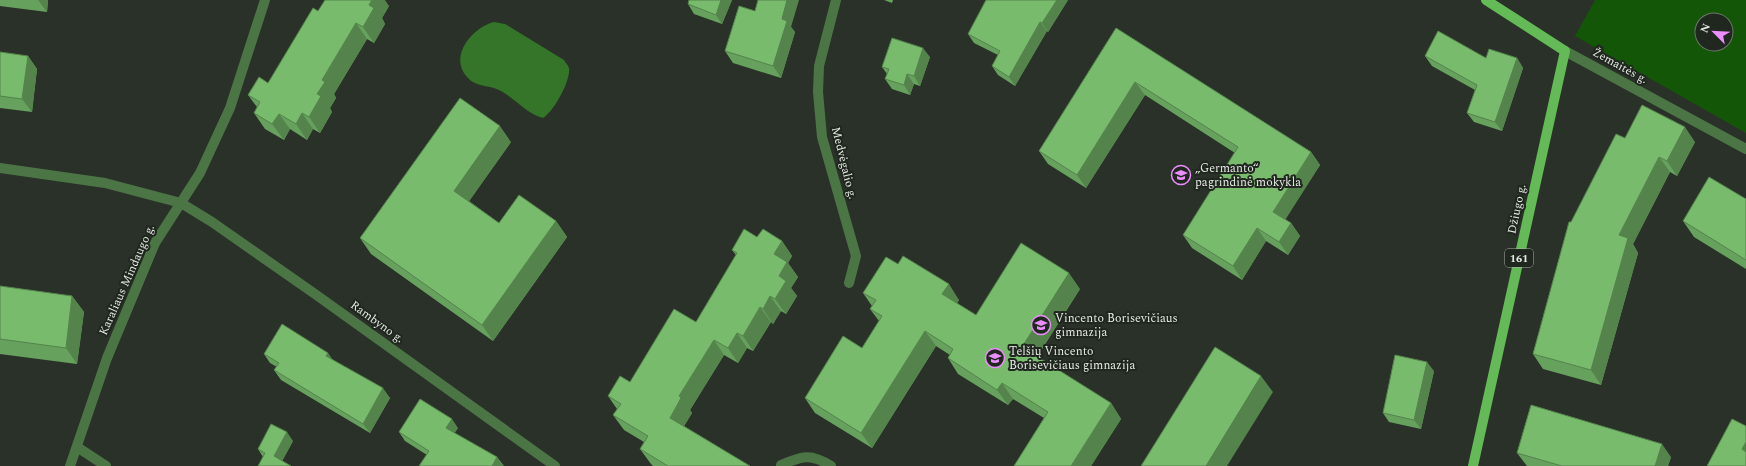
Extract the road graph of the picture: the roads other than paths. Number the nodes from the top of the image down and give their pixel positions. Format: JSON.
{"nodes":[{"id":1,"x":265,"y":0,"type":"edge"},
{"id":2,"x":836,"y":0,"type":"edge"},
{"id":3,"x":1486,"y":0,"type":"edge"},
{"id":4,"x":1565,"y":51,"type":"junction"},
{"id":5,"x":1746,"y":148,"type":"edge"},
{"id":6,"x":0,"y":168,"type":"edge"},
{"id":7,"x":181,"y":203,"type":"junction"},
{"id":8,"x":849,"y":283,"type":"dead end"},
{"id":9,"x":77,"y":447,"type":"junction"},
{"id":10,"x":781,"y":465,"type":"dead end"},
{"id":11,"x":70,"y":466,"type":"edge"},
{"id":12,"x":106,"y":466,"type":"edge"},
{"id":13,"x":555,"y":466,"type":"edge"},
{"id":14,"x":831,"y":466,"type":"edge"},
{"id":15,"x":1473,"y":466,"type":"edge"}],
"edges":[{"from":1,"to":7,"type":"street","name":"Karaliaus Mindaugo g."},
{"from":2,"to":8,"type":"street","name":"Medvėgalio g."},
{"from":3,"to":4,"type":"main road","name":"Žemaitės g."},
{"from":4,"to":5,"type":"street","name":"Žemaitės g."},
{"from":4,"to":15,"type":"main road","name":"Džiugo g.","number":"161"},
{"from":6,"to":7,"type":"street","name":"Rambyno g."},
{"from":7,"to":9,"type":"street","name":"Karaliaus Mindaugo g."},
{"from":7,"to":13,"type":"street","name":"Rambyno g."},
{"from":9,"to":11,"type":"street","name":"Karaliaus Mindaugo g."},
{"from":9,"to":12,"type":"street"},
{"from":10,"to":14,"type":"street"}]}
